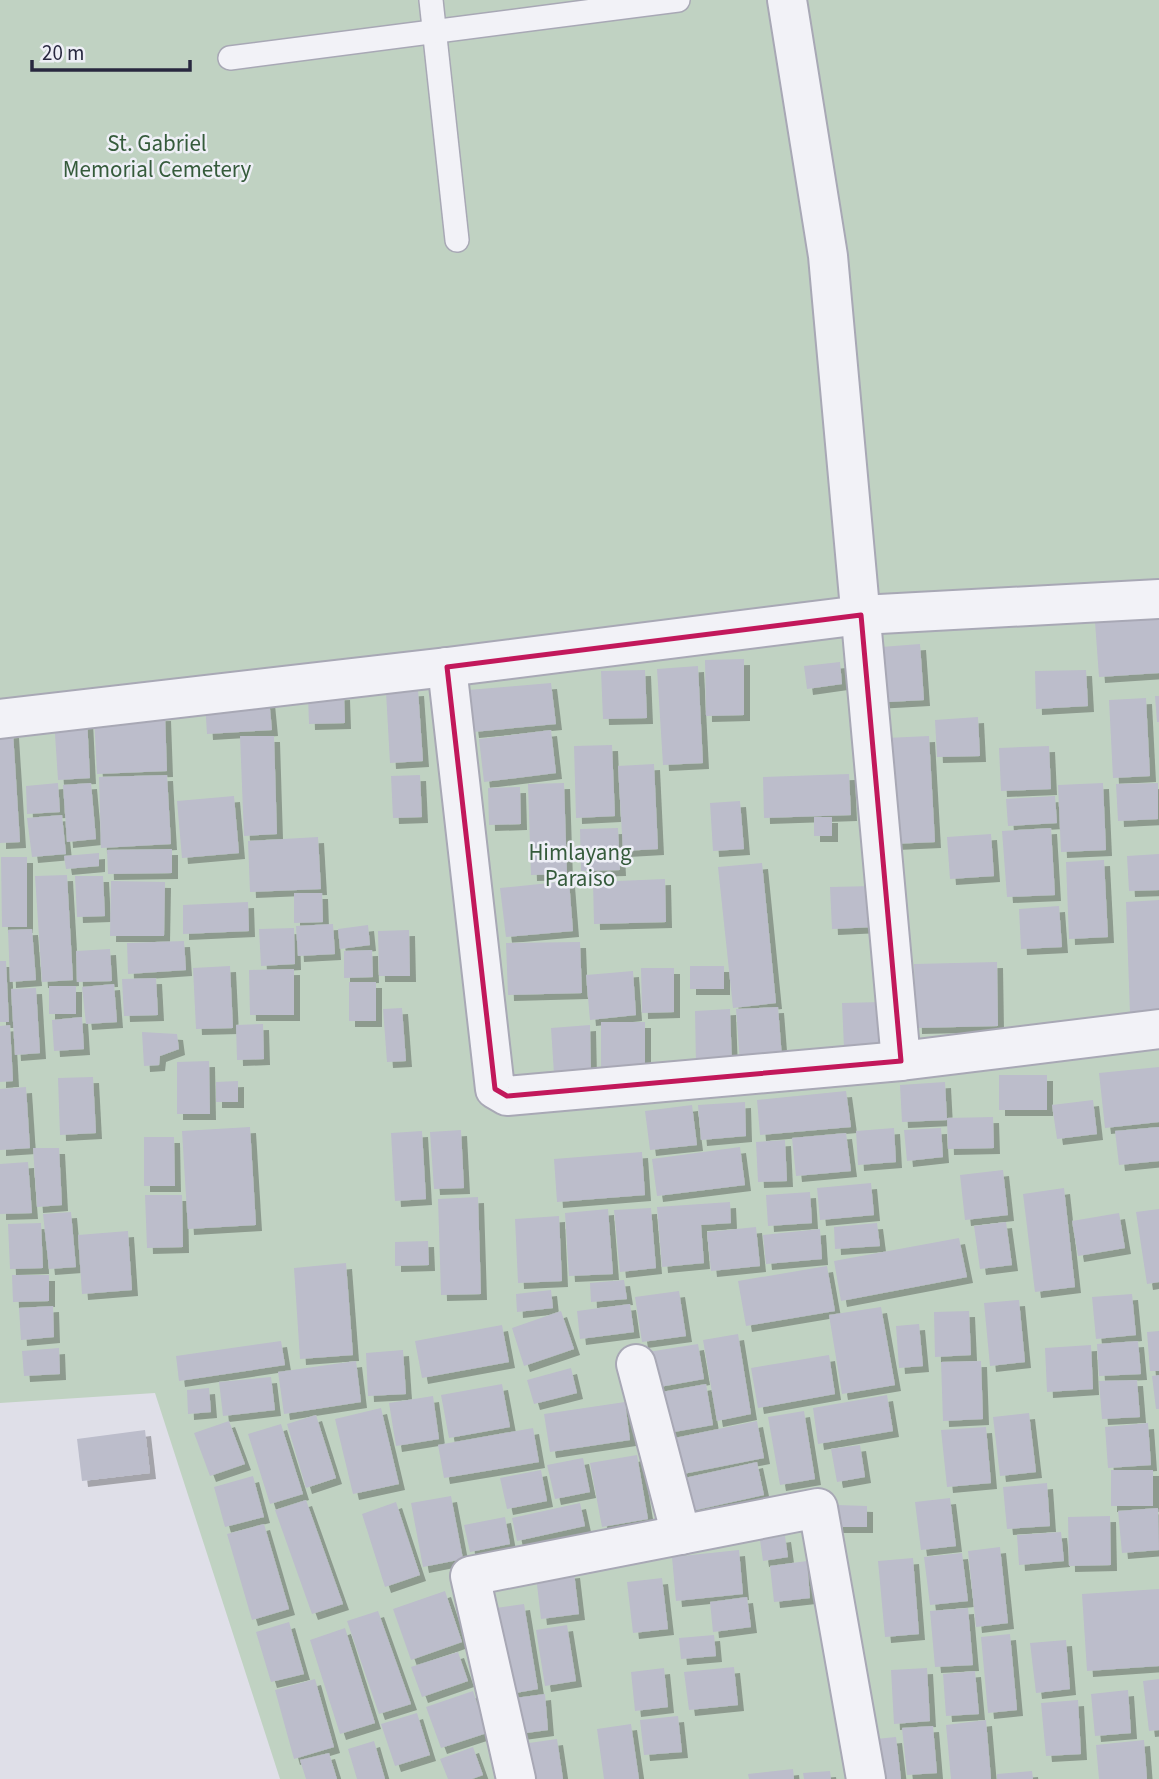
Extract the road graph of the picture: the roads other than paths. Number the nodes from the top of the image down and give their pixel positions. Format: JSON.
{"nodes":[{"id":1,"x":431,"y":0,"type":"edge"},
{"id":2,"x":678,"y":0,"type":"edge"},
{"id":3,"x":787,"y":0,"type":"edge"},
{"id":4,"x":434,"y":32,"type":"junction"},
{"id":5,"x":230,"y":58,"type":"dead end"},
{"id":6,"x":457,"y":240,"type":"dead end"},
{"id":7,"x":1159,"y":598,"type":"edge"},
{"id":8,"x":861,"y":615,"type":"junction"},
{"id":9,"x":447,"y":667,"type":"junction"},
{"id":10,"x":0,"y":719,"type":"edge"},
{"id":11,"x":1159,"y":1030,"type":"edge"},
{"id":12,"x":901,"y":1061,"type":"junction"},
{"id":13,"x":636,"y":1364,"type":"dead end"},
{"id":14,"x":681,"y":1535,"type":"junction"},
{"id":15,"x":516,"y":1779,"type":"edge"},
{"id":16,"x":866,"y":1779,"type":"edge"}],
"edges":[{"from":1,"to":4,"type":"lane"},
{"from":2,"to":4,"type":"lane"},
{"from":3,"to":8,"type":"street"},
{"from":4,"to":5,"type":"lane"},
{"from":4,"to":6,"type":"lane"},
{"from":7,"to":8,"type":"street"},
{"from":8,"to":9,"type":"street"},
{"from":8,"to":12,"type":"street"},
{"from":9,"to":10,"type":"street"},
{"from":9,"to":12,"type":"street"},
{"from":11,"to":12,"type":"street"},
{"from":13,"to":14,"type":"street"},
{"from":14,"to":15,"type":"street"},
{"from":14,"to":16,"type":"street"}]}
